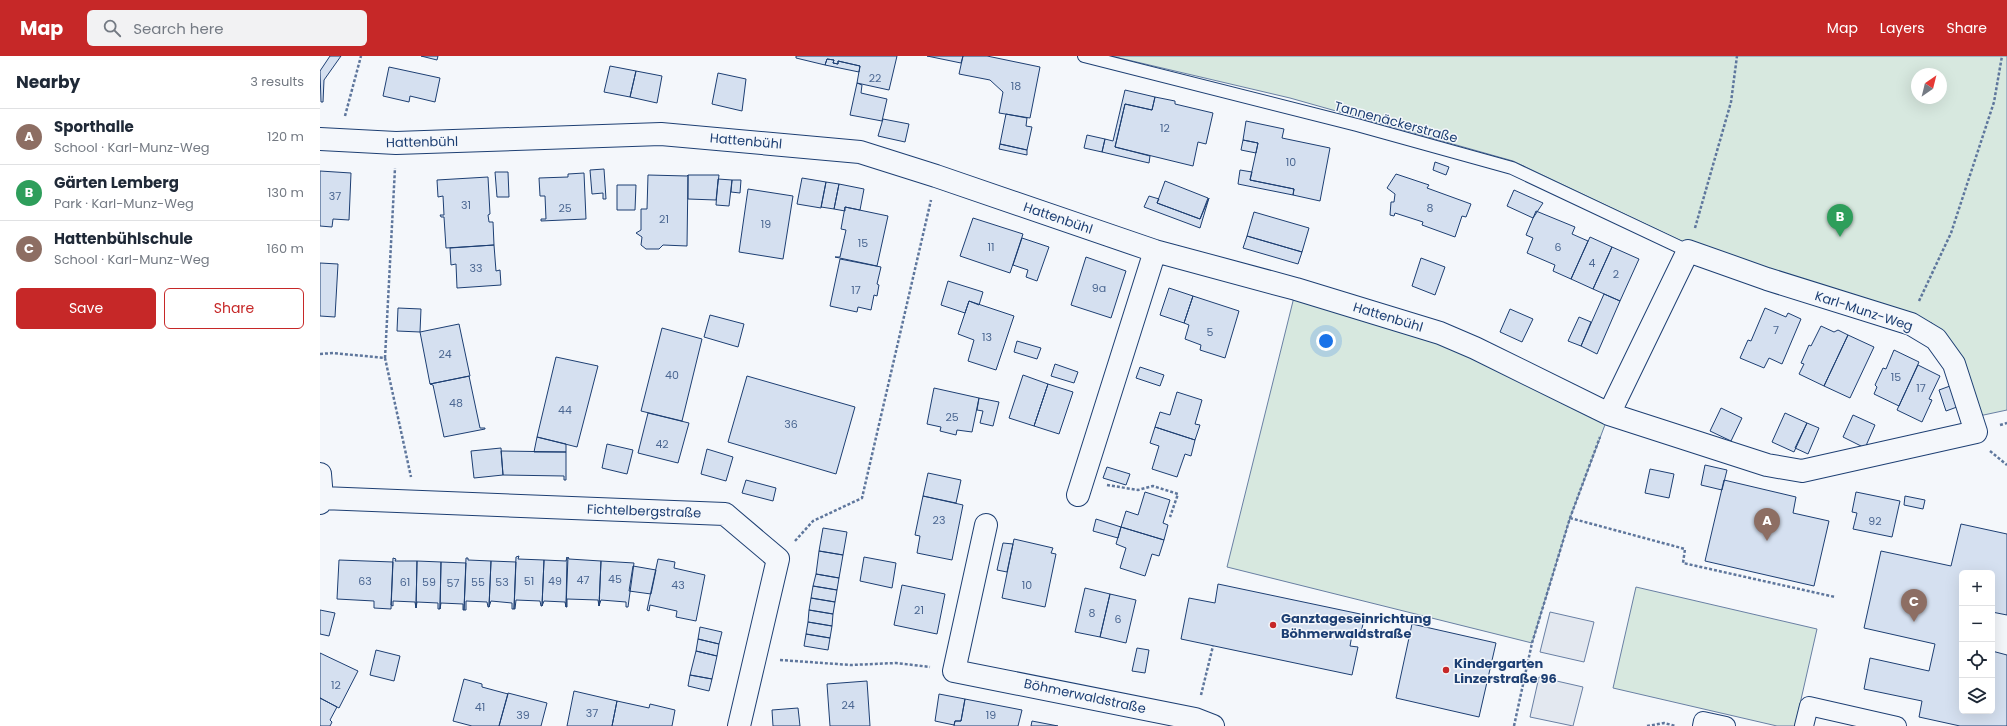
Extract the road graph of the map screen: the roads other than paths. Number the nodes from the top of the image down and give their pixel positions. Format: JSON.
{"nodes":[{"id":1,"x":1084,"y":56,"type":"edge"},
{"id":2,"x":330,"y":140,"type":"edge"},
{"id":3,"x":1155,"y":251,"type":"junction"},
{"id":4,"x":1688,"y":251,"type":"junction"},
{"id":5,"x":1609,"y":414,"type":"junction"},
{"id":6,"x":320,"y":474,"type":"edge"},
{"id":7,"x":1080,"y":489,"type":"road end"},
{"id":8,"x":321,"y":500,"type":"edge"},
{"id":9,"x":986,"y":525,"type":"dead end"},
{"id":10,"x":1204,"y":723,"type":"edge"},
{"id":11,"x":739,"y":726,"type":"edge"},
{"id":12,"x":1702,"y":726,"type":"edge"},
{"id":13,"x":1726,"y":726,"type":"edge"},
{"id":14,"x":1804,"y":726,"type":"edge"},
{"id":15,"x":1897,"y":726,"type":"edge"}],
"edges":[{"from":1,"to":4,"type":"lane","name":"Tannenäckerstraße"},
{"from":2,"to":3,"type":"street","name":"Hattenbühl"},
{"from":3,"to":5,"type":"street","name":"Hattenbühl"},
{"from":3,"to":7,"type":"street"},
{"from":4,"to":5,"type":"street"},
{"from":4,"to":5,"type":"street","name":"Karl-Munz-Weg"},
{"from":6,"to":8,"type":"street"},
{"from":8,"to":11,"type":"street","name":"Fichtelbergstraße"},
{"from":9,"to":10,"type":"street","name":"Böhmerwaldstraße"},
{"from":12,"to":13,"type":"street"},
{"from":14,"to":15,"type":"street"}]}
